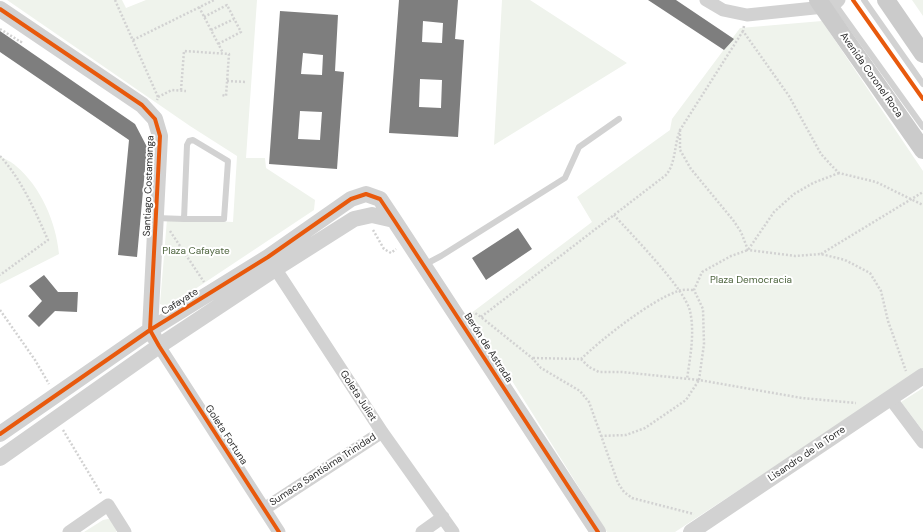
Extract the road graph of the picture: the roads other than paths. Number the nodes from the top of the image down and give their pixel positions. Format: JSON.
{"nodes":[{"id":1,"x":706,"y":0,"type":"edge"},
{"id":2,"x":864,"y":0,"type":"edge"},
{"id":3,"x":886,"y":0,"type":"edge"},
{"id":4,"x":829,"y":2,"type":"edge"},
{"id":5,"x":0,"y":9,"type":"edge"},
{"id":6,"x":923,"y":54,"type":"edge"},
{"id":7,"x":923,"y":84,"type":"edge"},
{"id":8,"x":619,"y":119,"type":"dead end"},
{"id":9,"x":923,"y":127,"type":"edge"},
{"id":10,"x":923,"y":150,"type":"edge"},
{"id":11,"x":351,"y":199,"type":"joint"},
{"id":12,"x":184,"y":219,"type":"junction"},
{"id":13,"x":394,"y":220,"type":"junction"},
{"id":14,"x":156,"y":223,"type":"junction"},
{"id":15,"x":272,"y":263,"type":"junction"},
{"id":16,"x":424,"y":265,"type":"junction"},
{"id":17,"x":150,"y":330,"type":"junction"},
{"id":18,"x":159,"y":346,"type":"junction"},
{"id":19,"x":917,"y":380,"type":"edge"},
{"id":20,"x":890,"y":398,"type":"junction"},
{"id":21,"x":382,"y":432,"type":"junction"},
{"id":22,"x":0,"y":434,"type":"edge"},
{"id":23,"x":923,"y":442,"type":"edge"},
{"id":24,"x":0,"y":458,"type":"edge"},
{"id":25,"x":264,"y":509,"type":"junction"},
{"id":26,"x":443,"y":517,"type":"junction"},
{"id":27,"x":69,"y":532,"type":"edge"},
{"id":28,"x":125,"y":532,"type":"edge"},
{"id":29,"x":279,"y":532,"type":"edge"},
{"id":30,"x":422,"y":532,"type":"edge"},
{"id":31,"x":453,"y":532,"type":"edge"},
{"id":32,"x":598,"y":532,"type":"edge"},
{"id":33,"x":691,"y":532,"type":"edge"}],
"edges":[{"from":1,"to":4,"type":"street"},
{"from":2,"to":7,"type":"lane"},
{"from":3,"to":6,"type":"main road"},
{"from":4,"to":9,"type":"lane"},
{"from":4,"to":10,"type":"main road","name":"Avenida Coronel Roca"},
{"from":5,"to":14,"type":"street","name":"Santiago Costamanga"},
{"from":8,"to":16,"type":"lane"},
{"from":11,"to":13,"type":"street","name":"Berón de Astrada"},
{"from":11,"to":15,"type":"street","name":"Cafayate"},
{"from":12,"to":12,"type":"lane"},
{"from":12,"to":14,"type":"lane"},
{"from":13,"to":15,"type":"street","name":"Cafayate"},
{"from":13,"to":16,"type":"street","name":"Berón de Astrada"},
{"from":14,"to":17,"type":"street","name":"Santiago Costamanga"},
{"from":15,"to":17,"type":"street","name":"Cafayate"},
{"from":15,"to":18,"type":"street","name":"Cafayate"},
{"from":15,"to":21,"type":"street","name":"Goleta Juliet"},
{"from":16,"to":32,"type":"street","name":"Berón de Astrada"},
{"from":17,"to":18,"type":"street"},
{"from":17,"to":22,"type":"street","name":"Cafayate"},
{"from":18,"to":24,"type":"street","name":"Cafayate"},
{"from":18,"to":25,"type":"street","name":"Goleta Fortuna"},
{"from":19,"to":20,"type":"street","name":"Lisandro de la Torre"},
{"from":20,"to":23,"type":"street"},
{"from":20,"to":33,"type":"street","name":"Lisandro de la Torre"},
{"from":21,"to":25,"type":"street","name":"Sumaca Santísima Trinidad"},
{"from":21,"to":26,"type":"street","name":"Goleta Juliet"},
{"from":25,"to":29,"type":"street","name":"Goleta Fortuna"},
{"from":26,"to":30,"type":"street"},
{"from":26,"to":31,"type":"street","name":"Goleta Juliet"},
{"from":27,"to":28,"type":"street"}]}
